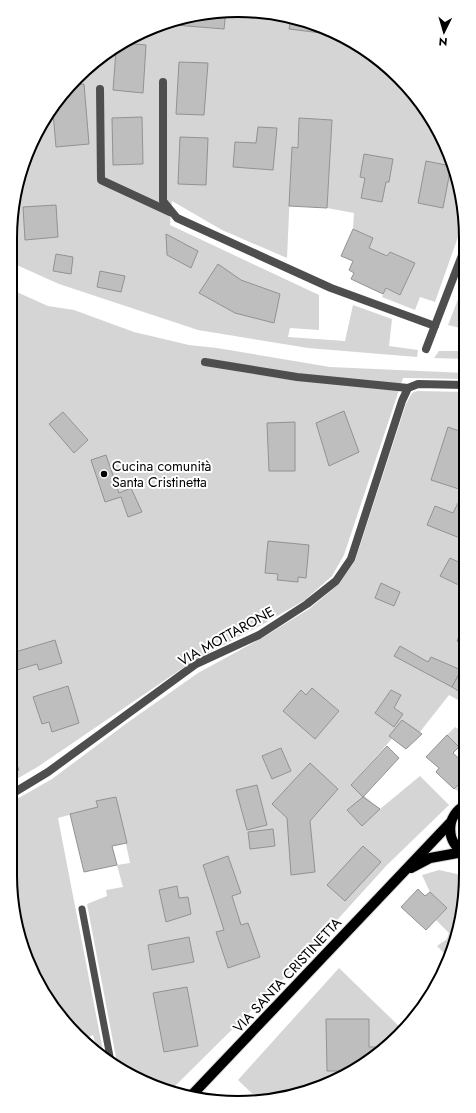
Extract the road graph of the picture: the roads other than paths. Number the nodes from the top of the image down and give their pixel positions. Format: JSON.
{"nodes":[{"id":1,"x":164,"y":82,"type":"dead end"},
{"id":2,"x":100,"y":89,"type":"dead end"},
{"id":3,"x":173,"y":213,"type":"junction"},
{"id":4,"x":459,"y":263,"type":"edge"},
{"id":5,"x":435,"y":326,"type":"junction"},
{"id":6,"x":426,"y":349,"type":"dead end"},
{"id":7,"x":205,"y":362,"type":"dead end"},
{"id":8,"x":459,"y":385,"type":"edge"},
{"id":9,"x":408,"y":388,"type":"junction"},
{"id":10,"x":17,"y":790,"type":"edge"},
{"id":11,"x":459,"y":810,"type":"edge"},
{"id":12,"x":450,"y":823,"type":"junction"},
{"id":13,"x":459,"y":848,"type":"edge"},
{"id":14,"x":459,"y":854,"type":"edge"},
{"id":15,"x":404,"y":872,"type":"junction"},
{"id":16,"x":82,"y":909,"type":"dead end"},
{"id":17,"x":110,"y":1055,"type":"edge"},
{"id":18,"x":195,"y":1092,"type":"edge"}],
"edges":[{"from":1,"to":3,"type":"street"},
{"from":2,"to":3,"type":"street"},
{"from":3,"to":5,"type":"street"},
{"from":4,"to":5,"type":"street"},
{"from":5,"to":6,"type":"street"},
{"from":7,"to":9,"type":"street"},
{"from":8,"to":9,"type":"street"},
{"from":9,"to":10,"type":"street","name":"VIA MOTTARONE"},
{"from":11,"to":12,"type":"main road","name":"VIA SANTA CRISTINETTA"},
{"from":12,"to":13,"type":"main road","name":"VIA SANTA CRISTINETTA"},
{"from":12,"to":15,"type":"main road","name":"VIA SANTA CRISTINETTA"},
{"from":14,"to":15,"type":"main road","name":"VIA SANTA CRISTINETTA"},
{"from":15,"to":18,"type":"main road","name":"VIA SANTA CRISTINETTA"},
{"from":16,"to":17,"type":"lane"}]}
